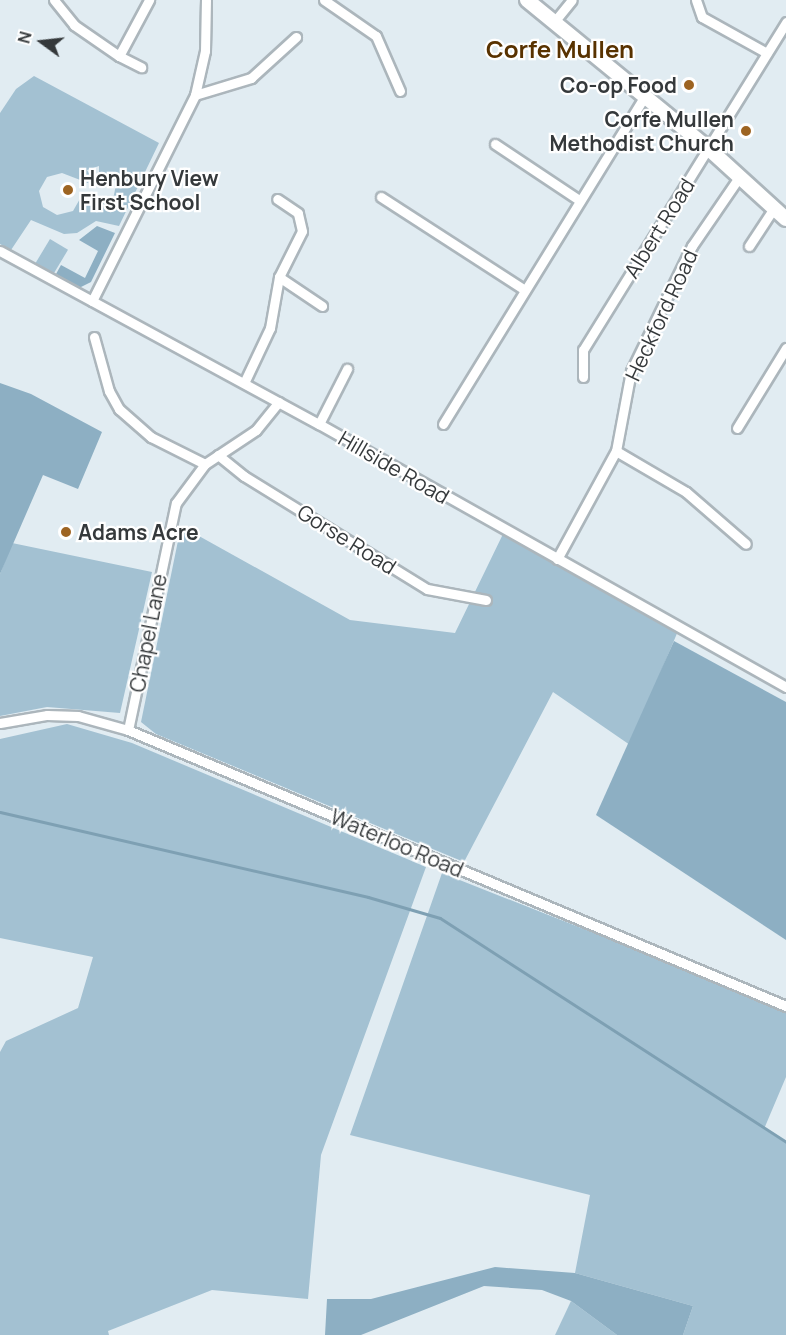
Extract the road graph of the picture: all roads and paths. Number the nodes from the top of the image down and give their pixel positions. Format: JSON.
{"nodes":[{"id":1,"x":54,"y":0,"type":"edge"},
{"id":2,"x":149,"y":0,"type":"edge"},
{"id":3,"x":206,"y":0,"type":"edge"},
{"id":4,"x":324,"y":0,"type":"edge"},
{"id":5,"x":526,"y":0,"type":"edge"},
{"id":6,"x":572,"y":0,"type":"edge"},
{"id":7,"x":696,"y":0,"type":"edge"},
{"id":8,"x":554,"y":22,"type":"junction"},
{"id":9,"x":786,"y":22,"type":"edge"},
{"id":10,"x":296,"y":37,"type":"dead end"},
{"id":11,"x":767,"y":54,"type":"junction"},
{"id":12,"x":119,"y":56,"type":"junction"},
{"id":13,"x":141,"y":67,"type":"dead end"},
{"id":14,"x":400,"y":91,"type":"dead end"},
{"id":15,"x":195,"y":95,"type":"junction"},
{"id":16,"x":645,"y":96,"type":"junction"},
{"id":17,"x":495,"y":144,"type":"dead end"},
{"id":18,"x":708,"y":149,"type":"junction"},
{"id":19,"x":740,"y":176,"type":"junction"},
{"id":20,"x":381,"y":197,"type":"dead end"},
{"id":21,"x":277,"y":199,"type":"dead end"},
{"id":22,"x":579,"y":200,"type":"junction"},
{"id":23,"x":774,"y":208,"type":"junction"},
{"id":24,"x":786,"y":219,"type":"edge"},
{"id":25,"x":749,"y":246,"type":"dead end"},
{"id":26,"x":0,"y":251,"type":"edge"},
{"id":27,"x":279,"y":277,"type":"junction"},
{"id":28,"x":525,"y":290,"type":"junction"},
{"id":29,"x":92,"y":301,"type":"junction"},
{"id":30,"x":322,"y":306,"type":"dead end"},
{"id":31,"x":94,"y":337,"type":"dead end"},
{"id":32,"x":785,"y":353,"type":"edge"},
{"id":33,"x":347,"y":369,"type":"dead end"},
{"id":34,"x":583,"y":377,"type":"dead end"},
{"id":35,"x":244,"y":383,"type":"junction"},
{"id":36,"x":279,"y":402,"type":"junction"},
{"id":37,"x":737,"y":421,"type":"dead end"},
{"id":38,"x":319,"y":424,"type":"junction"},
{"id":39,"x":443,"y":424,"type":"dead end"},
{"id":40,"x":616,"y":451,"type":"junction"},
{"id":41,"x":218,"y":455,"type":"junction"},
{"id":42,"x":205,"y":464,"type":"junction"},
{"id":43,"x":746,"y":544,"type":"dead end"},
{"id":44,"x":557,"y":559,"type":"junction"},
{"id":45,"x":486,"y":600,"type":"dead end"},
{"id":46,"x":786,"y":687,"type":"edge"},
{"id":47,"x":0,"y":723,"type":"edge"},
{"id":48,"x":128,"y":730,"type":"junction"},
{"id":49,"x":786,"y":1006,"type":"edge"}],
"edges":[{"from":1,"to":12,"type":"street"},
{"from":2,"to":12,"type":"street"},
{"from":3,"to":15,"type":"street"},
{"from":4,"to":14,"type":"street"},
{"from":5,"to":8,"type":"street"},
{"from":6,"to":8,"type":"street"},
{"from":7,"to":11,"type":"street"},
{"from":8,"to":16,"type":"street"},
{"from":9,"to":11,"type":"street","name":"Albert Road"},
{"from":10,"to":15,"type":"street"},
{"from":11,"to":18,"type":"street","name":"Albert Road"},
{"from":12,"to":13,"type":"street"},
{"from":15,"to":29,"type":"street"},
{"from":16,"to":18,"type":"street"},
{"from":16,"to":22,"type":"street"},
{"from":17,"to":22,"type":"street"},
{"from":18,"to":19,"type":"street"},
{"from":18,"to":34,"type":"street","name":"Albert Road"},
{"from":19,"to":23,"type":"street"},
{"from":19,"to":40,"type":"street","name":"Heckford Road"},
{"from":20,"to":28,"type":"street"},
{"from":21,"to":27,"type":"street"},
{"from":22,"to":28,"type":"street"},
{"from":23,"to":24,"type":"street"},
{"from":23,"to":25,"type":"street"},
{"from":26,"to":29,"type":"street","name":"Hillside Road"},
{"from":27,"to":30,"type":"street"},
{"from":27,"to":35,"type":"street"},
{"from":28,"to":39,"type":"street"},
{"from":29,"to":35,"type":"street","name":"Hillside Road"},
{"from":31,"to":42,"type":"street"},
{"from":32,"to":37,"type":"street"},
{"from":33,"to":38,"type":"street"},
{"from":35,"to":36,"type":"street","name":"Hillside Road"},
{"from":36,"to":38,"type":"street","name":"Hillside Road"},
{"from":36,"to":41,"type":"street","name":"Chapel Lane"},
{"from":38,"to":44,"type":"street","name":"Hillside Road"},
{"from":40,"to":43,"type":"street"},
{"from":40,"to":44,"type":"street","name":"Heckford Road"},
{"from":41,"to":42,"type":"street","name":"Chapel Lane"},
{"from":41,"to":45,"type":"street","name":"Gorse Road"},
{"from":42,"to":48,"type":"street","name":"Chapel Lane"},
{"from":44,"to":46,"type":"street","name":"Hillside Road"},
{"from":47,"to":48,"type":"street","name":"Waterloo Road"},
{"from":48,"to":49,"type":"street","name":"Waterloo Road"}]}
